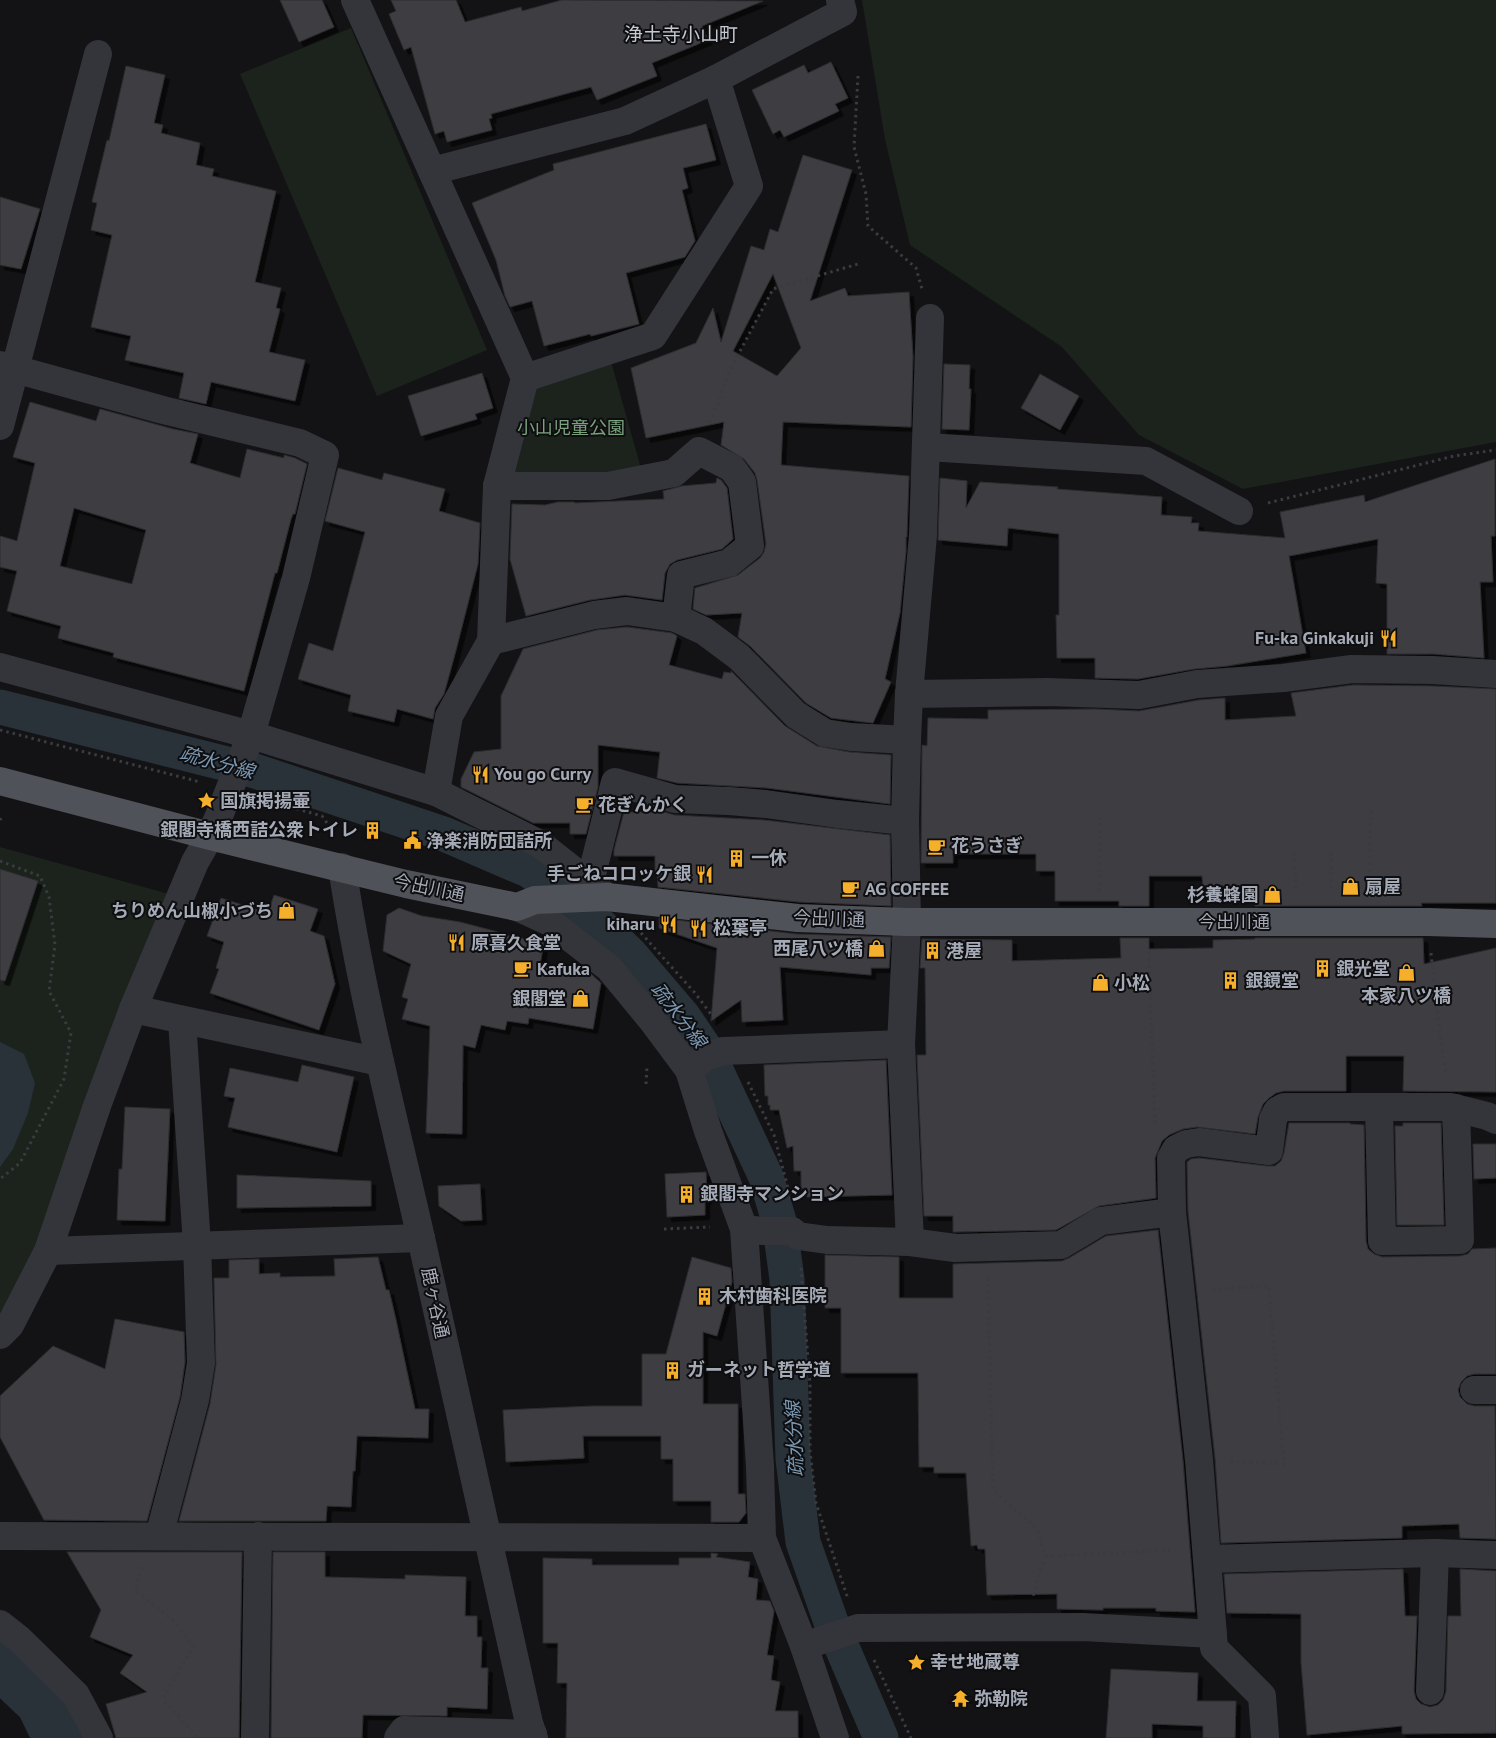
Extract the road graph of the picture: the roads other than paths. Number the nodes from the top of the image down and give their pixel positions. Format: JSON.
{"nodes":[{"id":1,"x":355,"y":0,"type":"edge"},
{"id":2,"x":840,"y":0,"type":"edge"},
{"id":3,"x":98,"y":54,"type":"dead end"},
{"id":4,"x":716,"y":79,"type":"junction"},
{"id":5,"x":432,"y":171,"type":"junction"},
{"id":6,"x":930,"y":318,"type":"road end"},
{"id":7,"x":7,"y":367,"type":"edge"},
{"id":8,"x":525,"y":378,"type":"junction"},
{"id":9,"x":0,"y":426,"type":"edge"},
{"id":10,"x":927,"y":447,"type":"junction"},
{"id":11,"x":498,"y":486,"type":"junction"},
{"id":12,"x":1238,"y":510,"type":"road end"},
{"id":13,"x":676,"y":618,"type":"junction"},
{"id":14,"x":491,"y":641,"type":"junction"},
{"id":15,"x":0,"y":667,"type":"edge"},
{"id":16,"x":1496,"y":674,"type":"edge"},
{"id":17,"x":909,"y":694,"type":"junction"},
{"id":18,"x":907,"y":740,"type":"junction"},
{"id":19,"x":234,"y":765,"type":"junction"},
{"id":20,"x":0,"y":781,"type":"edge"},
{"id":21,"x":436,"y":792,"type":"junction"},
{"id":22,"x":905,"y":821,"type":"junction"},
{"id":23,"x":210,"y":836,"type":"junction"},
{"id":24,"x":342,"y":867,"type":"junction"},
{"id":25,"x":594,"y":892,"type":"junction"},
{"id":26,"x":517,"y":907,"type":"junction"},
{"id":27,"x":907,"y":922,"type":"junction"},
{"id":28,"x":1496,"y":924,"type":"edge"},
{"id":29,"x":134,"y":1009,"type":"junction"},
{"id":30,"x":182,"y":1020,"type":"junction"},
{"id":31,"x":901,"y":1044,"type":"junction"},
{"id":32,"x":706,"y":1059,"type":"junction"},
{"id":33,"x":380,"y":1062,"type":"junction"},
{"id":34,"x":1454,"y":1107,"type":"junction"},
{"id":35,"x":1379,"y":1108,"type":"junction"},
{"id":36,"x":1496,"y":1120,"type":"edge"},
{"id":37,"x":1172,"y":1212,"type":"junction"},
{"id":38,"x":744,"y":1228,"type":"junction"},
{"id":39,"x":421,"y":1238,"type":"junction"},
{"id":40,"x":910,"y":1242,"type":"junction"},
{"id":41,"x":197,"y":1245,"type":"junction"},
{"id":42,"x":48,"y":1251,"type":"junction"},
{"id":43,"x":0,"y":1335,"type":"edge"},
{"id":44,"x":0,"y":1536,"type":"edge"},
{"id":45,"x":156,"y":1536,"type":"junction"},
{"id":46,"x":258,"y":1536,"type":"junction"},
{"id":47,"x":487,"y":1537,"type":"junction"},
{"id":48,"x":762,"y":1538,"type":"junction"},
{"id":49,"x":1435,"y":1553,"type":"junction"},
{"id":50,"x":1207,"y":1554,"type":"junction"},
{"id":51,"x":1496,"y":1555,"type":"edge"},
{"id":52,"x":0,"y":1624,"type":"edge"},
{"id":53,"x":1213,"y":1634,"type":"junction"},
{"id":54,"x":834,"y":1636,"type":"junction"},
{"id":55,"x":1430,"y":1691,"type":"dead end"},
{"id":56,"x":534,"y":1736,"type":"edge"},
{"id":57,"x":1265,"y":1736,"type":"dead end"},
{"id":58,"x":99,"y":1738,"type":"edge"},
{"id":59,"x":255,"y":1738,"type":"edge"},
{"id":60,"x":398,"y":1738,"type":"edge"},
{"id":61,"x":835,"y":1738,"type":"edge"}],
"edges":[{"from":1,"to":5,"type":"street"},
{"from":2,"to":4,"type":"street"},
{"from":3,"to":7,"type":"street"},
{"from":4,"to":5,"type":"street"},
{"from":4,"to":8,"type":"street"},
{"from":5,"to":8,"type":"street"},
{"from":6,"to":10,"type":"street"},
{"from":7,"to":9,"type":"street"},
{"from":7,"to":19,"type":"street"},
{"from":8,"to":11,"type":"street"},
{"from":10,"to":12,"type":"street"},
{"from":10,"to":17,"type":"street"},
{"from":11,"to":13,"type":"street"},
{"from":11,"to":14,"type":"street"},
{"from":13,"to":14,"type":"street"},
{"from":13,"to":18,"type":"street"},
{"from":14,"to":21,"type":"street"},
{"from":15,"to":19,"type":"street"},
{"from":16,"to":17,"type":"street"},
{"from":17,"to":18,"type":"street"},
{"from":18,"to":22,"type":"street"},
{"from":19,"to":21,"type":"street"},
{"from":19,"to":23,"type":"street"},
{"from":20,"to":23,"type":"main road","name":"今出川通"},
{"from":21,"to":25,"type":"street"},
{"from":22,"to":25,"type":"street"},
{"from":22,"to":27,"type":"street"},
{"from":23,"to":24,"type":"main road","name":"今出川通"},
{"from":23,"to":29,"type":"street"},
{"from":24,"to":26,"type":"main road","name":"今出川通"},
{"from":24,"to":33,"type":"street","name":"鹿ヶ谷通"},
{"from":25,"to":26,"type":"main road","name":"今出川通"},
{"from":25,"to":27,"type":"main road","name":"今出川通"},
{"from":26,"to":32,"type":"street"},
{"from":27,"to":28,"type":"main road","name":"今出川通"},
{"from":27,"to":31,"type":"street"},
{"from":29,"to":30,"type":"street"},
{"from":29,"to":42,"type":"street"},
{"from":30,"to":33,"type":"street"},
{"from":30,"to":41,"type":"street"},
{"from":31,"to":32,"type":"street"},
{"from":31,"to":40,"type":"street"},
{"from":32,"to":38,"type":"street"},
{"from":33,"to":39,"type":"street","name":"鹿ヶ谷通"},
{"from":34,"to":35,"type":"street"},
{"from":34,"to":35,"type":"street"},
{"from":34,"to":36,"type":"street"},
{"from":35,"to":37,"type":"street"},
{"from":37,"to":40,"type":"street"},
{"from":37,"to":50,"type":"street"},
{"from":38,"to":40,"type":"street"},
{"from":38,"to":48,"type":"street"},
{"from":39,"to":41,"type":"street"},
{"from":39,"to":47,"type":"street","name":"鹿ヶ谷通"},
{"from":41,"to":42,"type":"street"},
{"from":41,"to":45,"type":"street"},
{"from":42,"to":43,"type":"street"},
{"from":44,"to":45,"type":"street"},
{"from":45,"to":46,"type":"street"},
{"from":46,"to":47,"type":"street"},
{"from":46,"to":59,"type":"street"},
{"from":47,"to":48,"type":"street"},
{"from":47,"to":56,"type":"street","name":"鹿ヶ谷通"},
{"from":48,"to":54,"type":"street"},
{"from":49,"to":50,"type":"street"},
{"from":49,"to":51,"type":"street"},
{"from":49,"to":55,"type":"street"},
{"from":50,"to":53,"type":"street"},
{"from":52,"to":58,"type":"street"},
{"from":53,"to":54,"type":"street"},
{"from":53,"to":57,"type":"street"},
{"from":54,"to":61,"type":"street"},
{"from":56,"to":60,"type":"street"}]}
